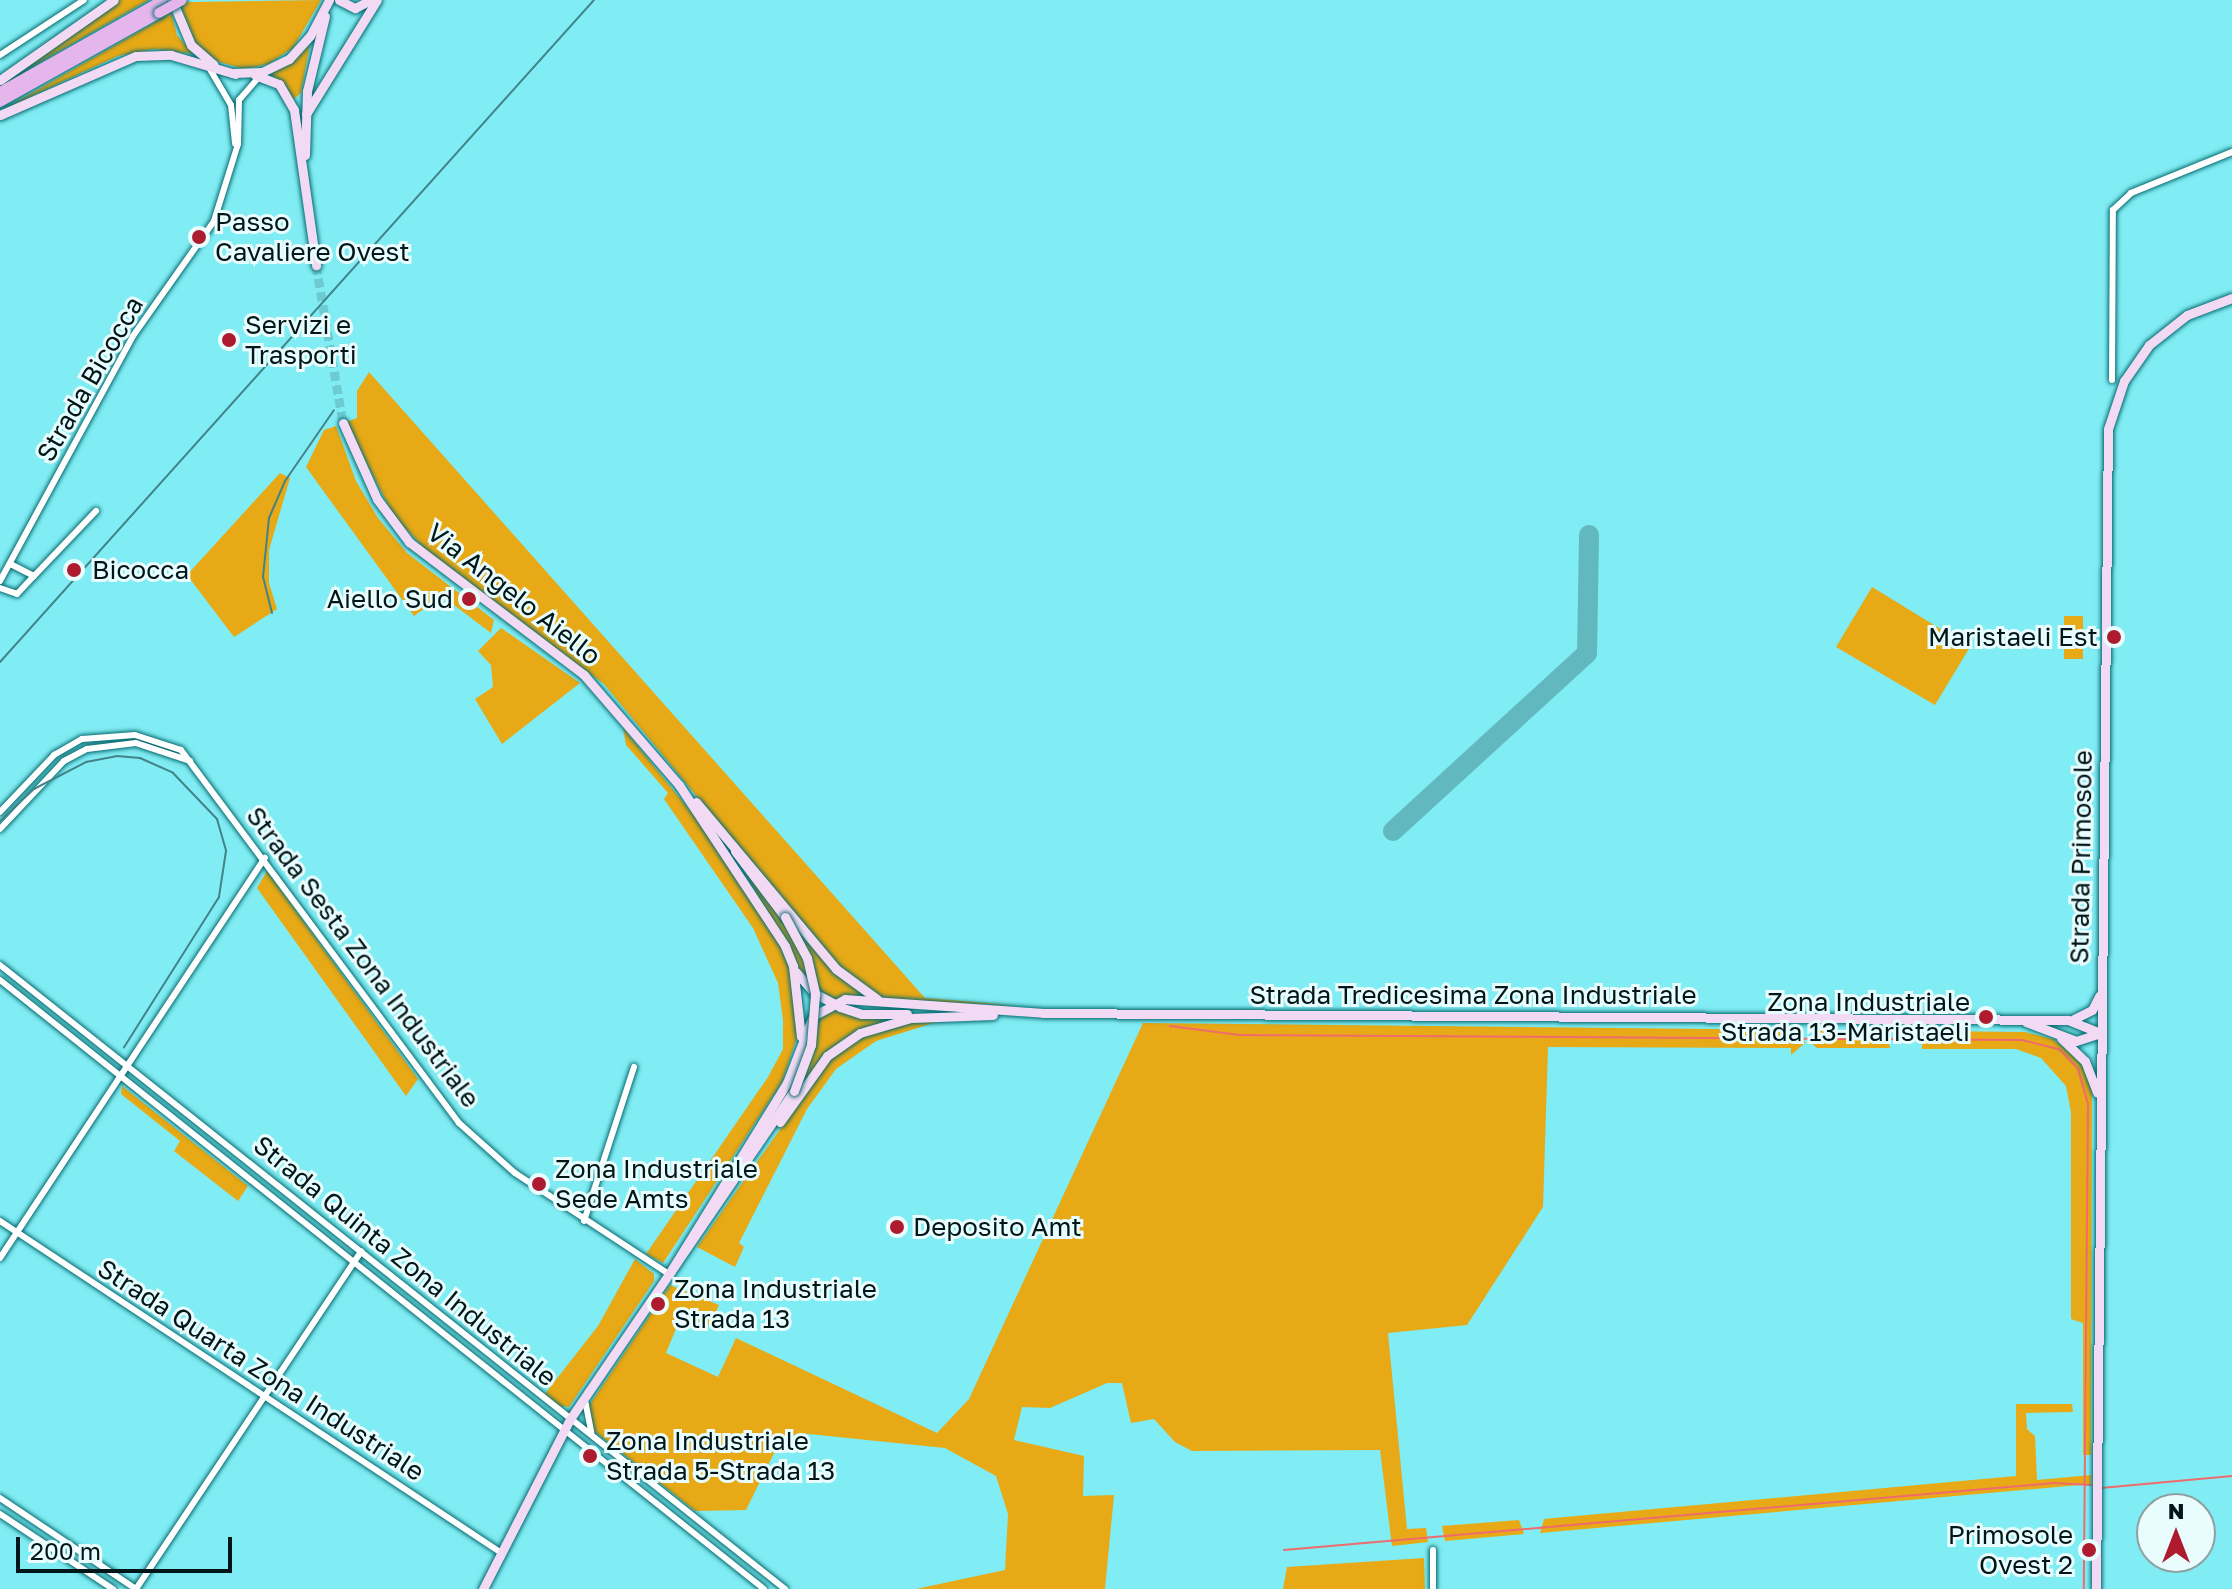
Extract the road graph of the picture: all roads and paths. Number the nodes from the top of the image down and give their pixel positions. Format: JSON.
{"nodes":[{"id":1,"x":84,"y":0,"type":"edge"},
{"id":2,"x":114,"y":0,"type":"edge"},
{"id":3,"x":172,"y":0,"type":"edge"},
{"id":4,"x":182,"y":0,"type":"edge"},
{"id":5,"x":329,"y":0,"type":"edge"},
{"id":6,"x":339,"y":0,"type":"edge"},
{"id":7,"x":374,"y":0,"type":"edge"},
{"id":8,"x":160,"y":5,"type":"edge"},
{"id":9,"x":0,"y":55,"type":"edge"},
{"id":10,"x":199,"y":55,"type":"junction"},
{"id":11,"x":275,"y":67,"type":"junction"},
{"id":12,"x":209,"y":68,"type":"junction"},
{"id":13,"x":235,"y":74,"type":"junction"},
{"id":14,"x":250,"y":74,"type":"junction"},
{"id":15,"x":262,"y":76,"type":"junction"},
{"id":16,"x":0,"y":80,"type":"edge"},
{"id":17,"x":0,"y":92,"type":"edge"},
{"id":18,"x":0,"y":102,"type":"edge"},
{"id":19,"x":0,"y":115,"type":"edge"},
{"id":20,"x":305,"y":117,"type":"junction"},
{"id":21,"x":2232,"y":152,"type":"edge"},
{"id":22,"x":235,"y":156,"type":"junction"},
{"id":23,"x":305,"y":174,"type":"junction"},
{"id":24,"x":316,"y":265,"type":"tunnel mouth"},
{"id":25,"x":2232,"y":298,"type":"edge"},
{"id":26,"x":2112,"y":380,"type":"dead end"},
{"id":27,"x":343,"y":423,"type":"tunnel mouth"},
{"id":28,"x":96,"y":511,"type":"dead end"},
{"id":29,"x":10,"y":564,"type":"junction"},
{"id":30,"x":34,"y":576,"type":"junction"},
{"id":31,"x":0,"y":581,"type":"edge"},
{"id":32,"x":0,"y":588,"type":"edge"},
{"id":33,"x":193,"y":762,"type":"junction"},
{"id":34,"x":679,"y":785,"type":"junction"},
{"id":35,"x":19,"y":792,"type":"junction"},
{"id":36,"x":28,"y":799,"type":"junction"},
{"id":37,"x":698,"y":804,"type":"junction"},
{"id":38,"x":0,"y":812,"type":"edge"},
{"id":39,"x":0,"y":829,"type":"edge"},
{"id":40,"x":265,"y":858,"type":"junction"},
{"id":41,"x":0,"y":965,"type":"edge"},
{"id":42,"x":793,"y":966,"type":"junction"},
{"id":43,"x":18,"y":979,"type":"junction"},
{"id":44,"x":0,"y":980,"type":"edge"},
{"id":45,"x":11,"y":988,"type":"junction"},
{"id":46,"x":2101,"y":988,"type":"junction"},
{"id":47,"x":832,"y":1003,"type":"junction"},
{"id":48,"x":889,"y":1005,"type":"junction"},
{"id":49,"x":1016,"y":1013,"type":"junction"},
{"id":50,"x":978,"y":1016,"type":"junction"},
{"id":51,"x":2068,"y":1020,"type":"junction"},
{"id":52,"x":2025,"y":1021,"type":"junction"},
{"id":53,"x":2101,"y":1033,"type":"junction"},
{"id":54,"x":2061,"y":1038,"type":"junction"},
{"id":55,"x":800,"y":1054,"type":"junction"},
{"id":56,"x":127,"y":1066,"type":"junction"},
{"id":57,"x":634,"y":1067,"type":"dead end"},
{"id":58,"x":121,"y":1076,"type":"junction"},
{"id":59,"x":2100,"y":1126,"type":"junction"},
{"id":60,"x":723,"y":1198,"type":"junction"},
{"id":61,"x":0,"y":1221,"type":"edge"},
{"id":62,"x":323,"y":1221,"type":"junction"},
{"id":63,"x":584,"y":1221,"type":"junction"},
{"id":64,"x":315,"y":1231,"type":"junction"},
{"id":65,"x":17,"y":1232,"type":"junction"},
{"id":66,"x":361,"y":1251,"type":"junction"},
{"id":67,"x":0,"y":1258,"type":"edge"},
{"id":68,"x":354,"y":1262,"type":"junction"},
{"id":69,"x":669,"y":1274,"type":"junction"},
{"id":70,"x":265,"y":1395,"type":"junction"},
{"id":71,"x":586,"y":1396,"type":"junction"},
{"id":72,"x":570,"y":1419,"type":"junction"},
{"id":73,"x":564,"y":1430,"type":"junction"},
{"id":74,"x":595,"y":1438,"type":"junction"},
{"id":75,"x":0,"y":1498,"type":"edge"},
{"id":76,"x":0,"y":1514,"type":"edge"},
{"id":77,"x":25,"y":1515,"type":"junction"},
{"id":78,"x":18,"y":1526,"type":"junction"},
{"id":79,"x":1433,"y":1550,"type":"dead end"},
{"id":80,"x":500,"y":1552,"type":"junction"},
{"id":81,"x":113,"y":1589,"type":"edge"},
{"id":82,"x":136,"y":1589,"type":"edge"},
{"id":83,"x":483,"y":1589,"type":"edge"},
{"id":84,"x":764,"y":1589,"type":"edge"},
{"id":85,"x":785,"y":1589,"type":"edge"},
{"id":86,"x":1433,"y":1589,"type":"edge"},
{"id":87,"x":2096,"y":1589,"type":"edge"}],
"edges":[{"from":1,"to":9,"type":"street"},
{"from":2,"to":16,"type":"main road"},
{"from":3,"to":10,"type":"main road"},
{"from":4,"to":8,"type":"main road","bridge":true},
{"from":5,"to":11,"type":"main road"},
{"from":5,"to":20,"type":"main road"},
{"from":6,"to":7,"type":"main road"},
{"from":7,"to":20,"type":"main road"},
{"from":8,"to":17,"type":"main road"},
{"from":8,"to":18,"type":"main road"},
{"from":10,"to":12,"type":"street"},
{"from":10,"to":13,"type":"main road"},
{"from":11,"to":14,"type":"main road"},
{"from":11,"to":15,"type":"street"},
{"from":12,"to":13,"type":"main road"},
{"from":12,"to":19,"type":"main road"},
{"from":12,"to":22,"type":"street"},
{"from":13,"to":14,"type":"main road"},
{"from":14,"to":15,"type":"main road"},
{"from":15,"to":22,"type":"street"},
{"from":15,"to":23,"type":"main road"},
{"from":20,"to":23,"type":"main road"},
{"from":21,"to":26,"type":"street"},
{"from":22,"to":29,"type":"street","name":"Strada Bicocca"},
{"from":23,"to":24,"type":"main road"},
{"from":25,"to":46,"type":"main road","name":"Strada Primosole"},
{"from":27,"to":34,"type":"main road","name":"Via Angelo Aiello"},
{"from":28,"to":30,"type":"street"},
{"from":29,"to":30,"type":"street"},
{"from":29,"to":31,"type":"street","name":"Strada Bicocca"},
{"from":30,"to":32,"type":"street"},
{"from":33,"to":35,"type":"street"},
{"from":33,"to":36,"type":"street"},
{"from":33,"to":40,"type":"street","name":"Strada Sesta Zona Industriale"},
{"from":34,"to":37,"type":"main road"},
{"from":34,"to":42,"type":"main road"},
{"from":35,"to":36,"type":"street"},
{"from":35,"to":38,"type":"street"},
{"from":36,"to":39,"type":"street"},
{"from":37,"to":48,"type":"main road"},
{"from":37,"to":60,"type":"main road","bridge":true},
{"from":40,"to":56,"type":"street"},
{"from":40,"to":63,"type":"street","name":"Strada Sesta Zona Industriale"},
{"from":41,"to":43,"type":"street","name":"Strada Quinta Zona Industriale"},
{"from":42,"to":47,"type":"main road"},
{"from":42,"to":55,"type":"main road"},
{"from":43,"to":45,"type":"street"},
{"from":43,"to":56,"type":"street","name":"Strada Quinta Zona Industriale"},
{"from":44,"to":45,"type":"street","name":"Strada Quinta Zona Industriale"},
{"from":45,"to":58,"type":"street","name":"Strada Quinta Zona Industriale"},
{"from":46,"to":51,"type":"main road"},
{"from":46,"to":53,"type":"main road","name":"Strada Primosole"},
{"from":47,"to":48,"type":"main road"},
{"from":47,"to":50,"type":"main road"},
{"from":47,"to":55,"type":"main road"},
{"from":48,"to":49,"type":"main road"},
{"from":49,"to":50,"type":"main road"},
{"from":49,"to":52,"type":"main road","name":"Strada Tredicesima Zona Industriale"},
{"from":50,"to":60,"type":"main road"},
{"from":51,"to":52,"type":"main road","name":"Strada Tredicesima Zona Industriale"},
{"from":51,"to":53,"type":"main road"},
{"from":52,"to":54,"type":"main road"},
{"from":53,"to":54,"type":"main road"},
{"from":53,"to":59,"type":"main road","name":"Strada Primosole"},
{"from":54,"to":59,"type":"main road"},
{"from":55,"to":69,"type":"main road"},
{"from":56,"to":58,"type":"street"},
{"from":56,"to":62,"type":"street","name":"Strada Quinta Zona Industriale"},
{"from":57,"to":63,"type":"street"},
{"from":58,"to":64,"type":"street","name":"Strada Quinta Zona Industriale"},
{"from":58,"to":65,"type":"street"},
{"from":59,"to":87,"type":"main road","name":"Strada Primosole"},
{"from":60,"to":69,"type":"main road"},
{"from":61,"to":65,"type":"street","name":"Strada Quarta Zona Industriale"},
{"from":62,"to":64,"type":"street"},
{"from":62,"to":66,"type":"street","name":"Strada Quinta Zona Industriale"},
{"from":63,"to":69,"type":"street","name":"Strada Sesta Zona Industriale"},
{"from":64,"to":68,"type":"street","name":"Strada Quinta Zona Industriale"},
{"from":65,"to":67,"type":"street"},
{"from":65,"to":70,"type":"street","name":"Strada Quarta Zona Industriale"},
{"from":66,"to":68,"type":"street"},
{"from":66,"to":72,"type":"street","name":"Strada Quinta Zona Industriale"},
{"from":68,"to":70,"type":"street"},
{"from":68,"to":73,"type":"street","name":"Strada Quinta Zona Industriale"},
{"from":69,"to":71,"type":"main road"},
{"from":70,"to":80,"type":"street","name":"Strada Quarta Zona Industriale"},
{"from":70,"to":82,"type":"street"},
{"from":71,"to":72,"type":"main road"},
{"from":71,"to":74,"type":"street"},
{"from":72,"to":73,"type":"main road"},
{"from":72,"to":74,"type":"street","name":"Strada Quinta Zona Industriale"},
{"from":73,"to":80,"type":"main road"},
{"from":73,"to":84,"type":"street","name":"Strada Quinta Zona Industriale"},
{"from":74,"to":85,"type":"street","name":"Strada Quinta Zona Industriale"},
{"from":75,"to":77,"type":"street"},
{"from":76,"to":78,"type":"street"},
{"from":77,"to":78,"type":"street"},
{"from":77,"to":82,"type":"street"},
{"from":78,"to":81,"type":"street"},
{"from":79,"to":86,"type":"street"},
{"from":80,"to":83,"type":"main road"}]}
